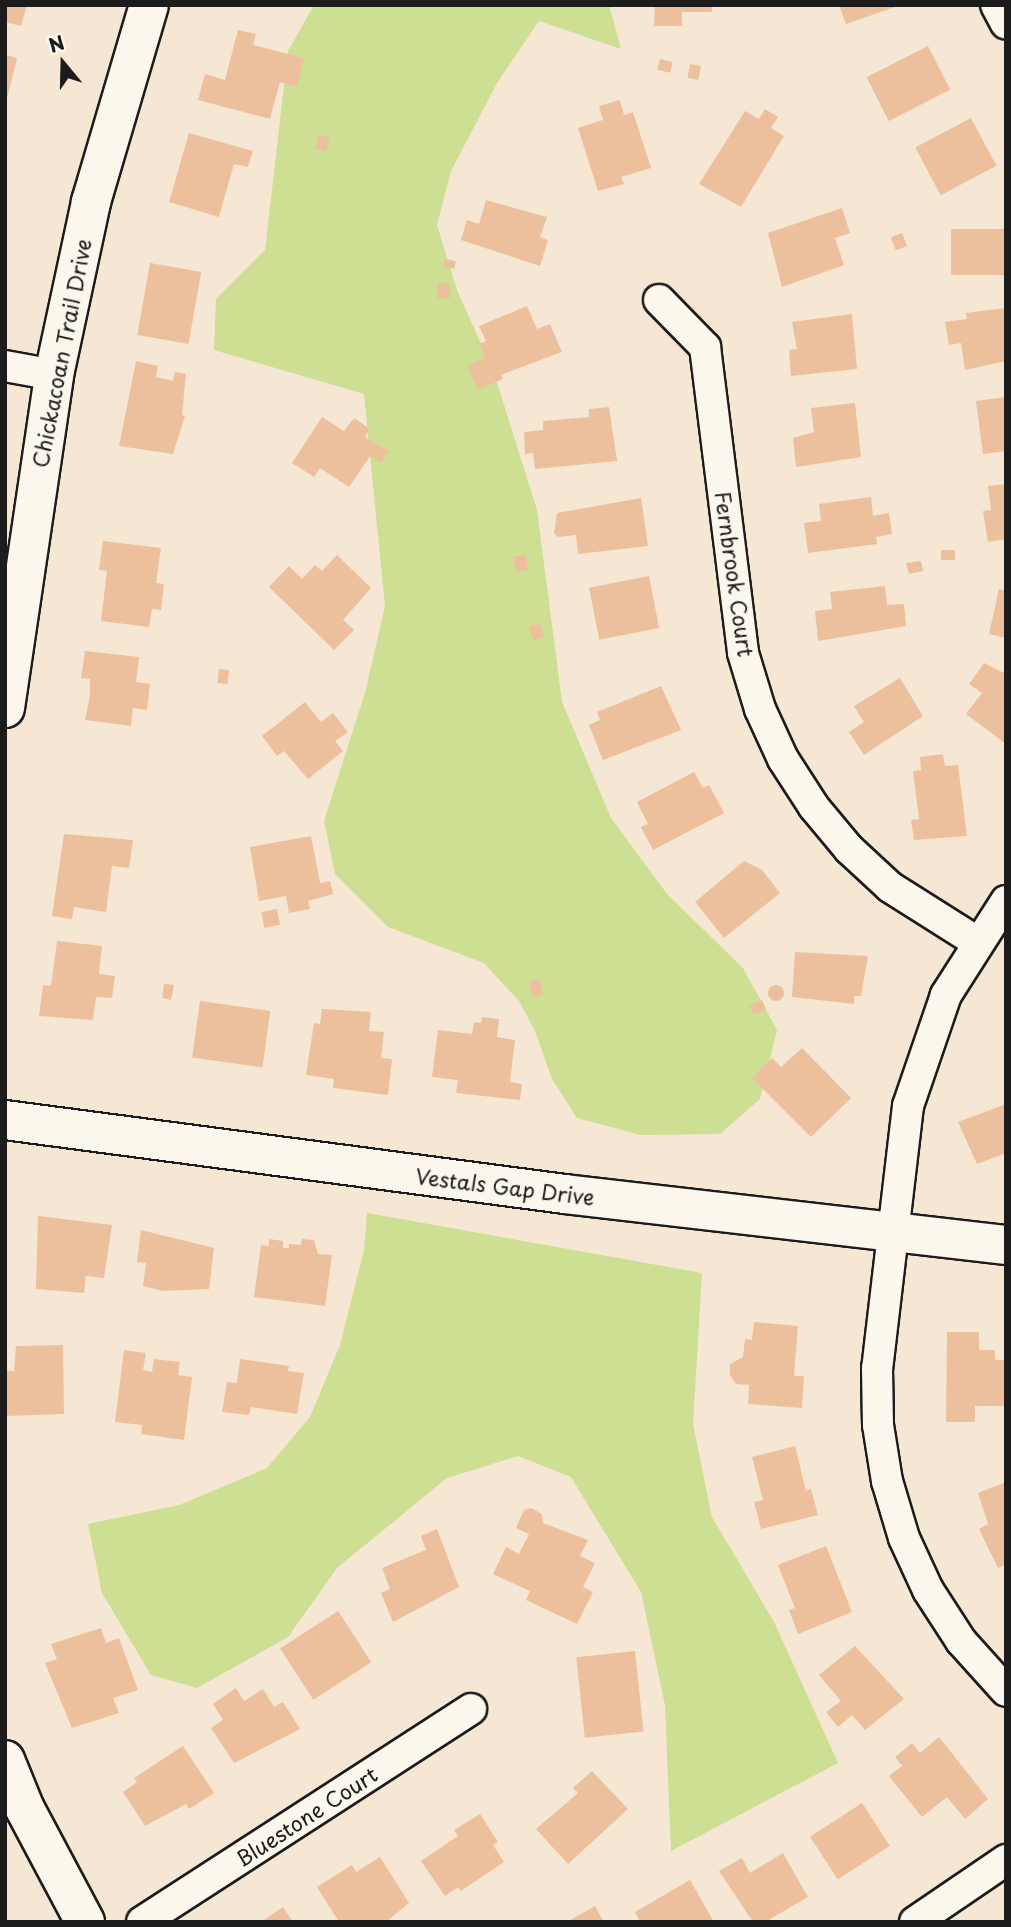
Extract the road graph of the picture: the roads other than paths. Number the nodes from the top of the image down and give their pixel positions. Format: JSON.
{"nodes":[{"id":1,"x":149,"y":5,"type":"edge"},
{"id":2,"x":996,"y":5,"type":"edge"},
{"id":3,"x":1006,"y":24,"type":"edge"},
{"id":4,"x":659,"y":300,"type":"dead end"},
{"id":5,"x":5,"y":366,"type":"edge"},
{"id":6,"x":54,"y":375,"type":"junction"},
{"id":7,"x":5,"y":708,"type":"edge"},
{"id":8,"x":1006,"y":901,"type":"edge"},
{"id":9,"x":976,"y":942,"type":"junction"},
{"id":10,"x":5,"y":1120,"type":"edge"},
{"id":11,"x":891,"y":1233,"type":"junction"},
{"id":12,"x":1006,"y":1245,"type":"edge"},
{"id":13,"x":1006,"y":1691,"type":"edge"},
{"id":14,"x":471,"y":1709,"type":"dead end"},
{"id":15,"x":5,"y":1760,"type":"edge"},
{"id":16,"x":1006,"y":1860,"type":"edge"},
{"id":17,"x":85,"y":1922,"type":"edge"},
{"id":18,"x":142,"y":1922,"type":"edge"},
{"id":19,"x":915,"y":1922,"type":"edge"}],
"edges":[{"from":1,"to":6,"type":"street","name":"Chickacoan Trail Drive"},
{"from":2,"to":3,"type":"street"},
{"from":4,"to":9,"type":"street","name":"Fernbrook Court"},
{"from":5,"to":6,"type":"street"},
{"from":6,"to":7,"type":"street","name":"Chickacoan Trail Drive"},
{"from":8,"to":9,"type":"street"},
{"from":9,"to":11,"type":"street"},
{"from":10,"to":11,"type":"street","name":"Vestals Gap Drive"},
{"from":11,"to":12,"type":"street","name":"Vestals Gap Drive"},
{"from":11,"to":13,"type":"street"},
{"from":14,"to":18,"type":"street","name":"Bluestone Court"},
{"from":15,"to":17,"type":"street"},
{"from":16,"to":19,"type":"street"}]}
